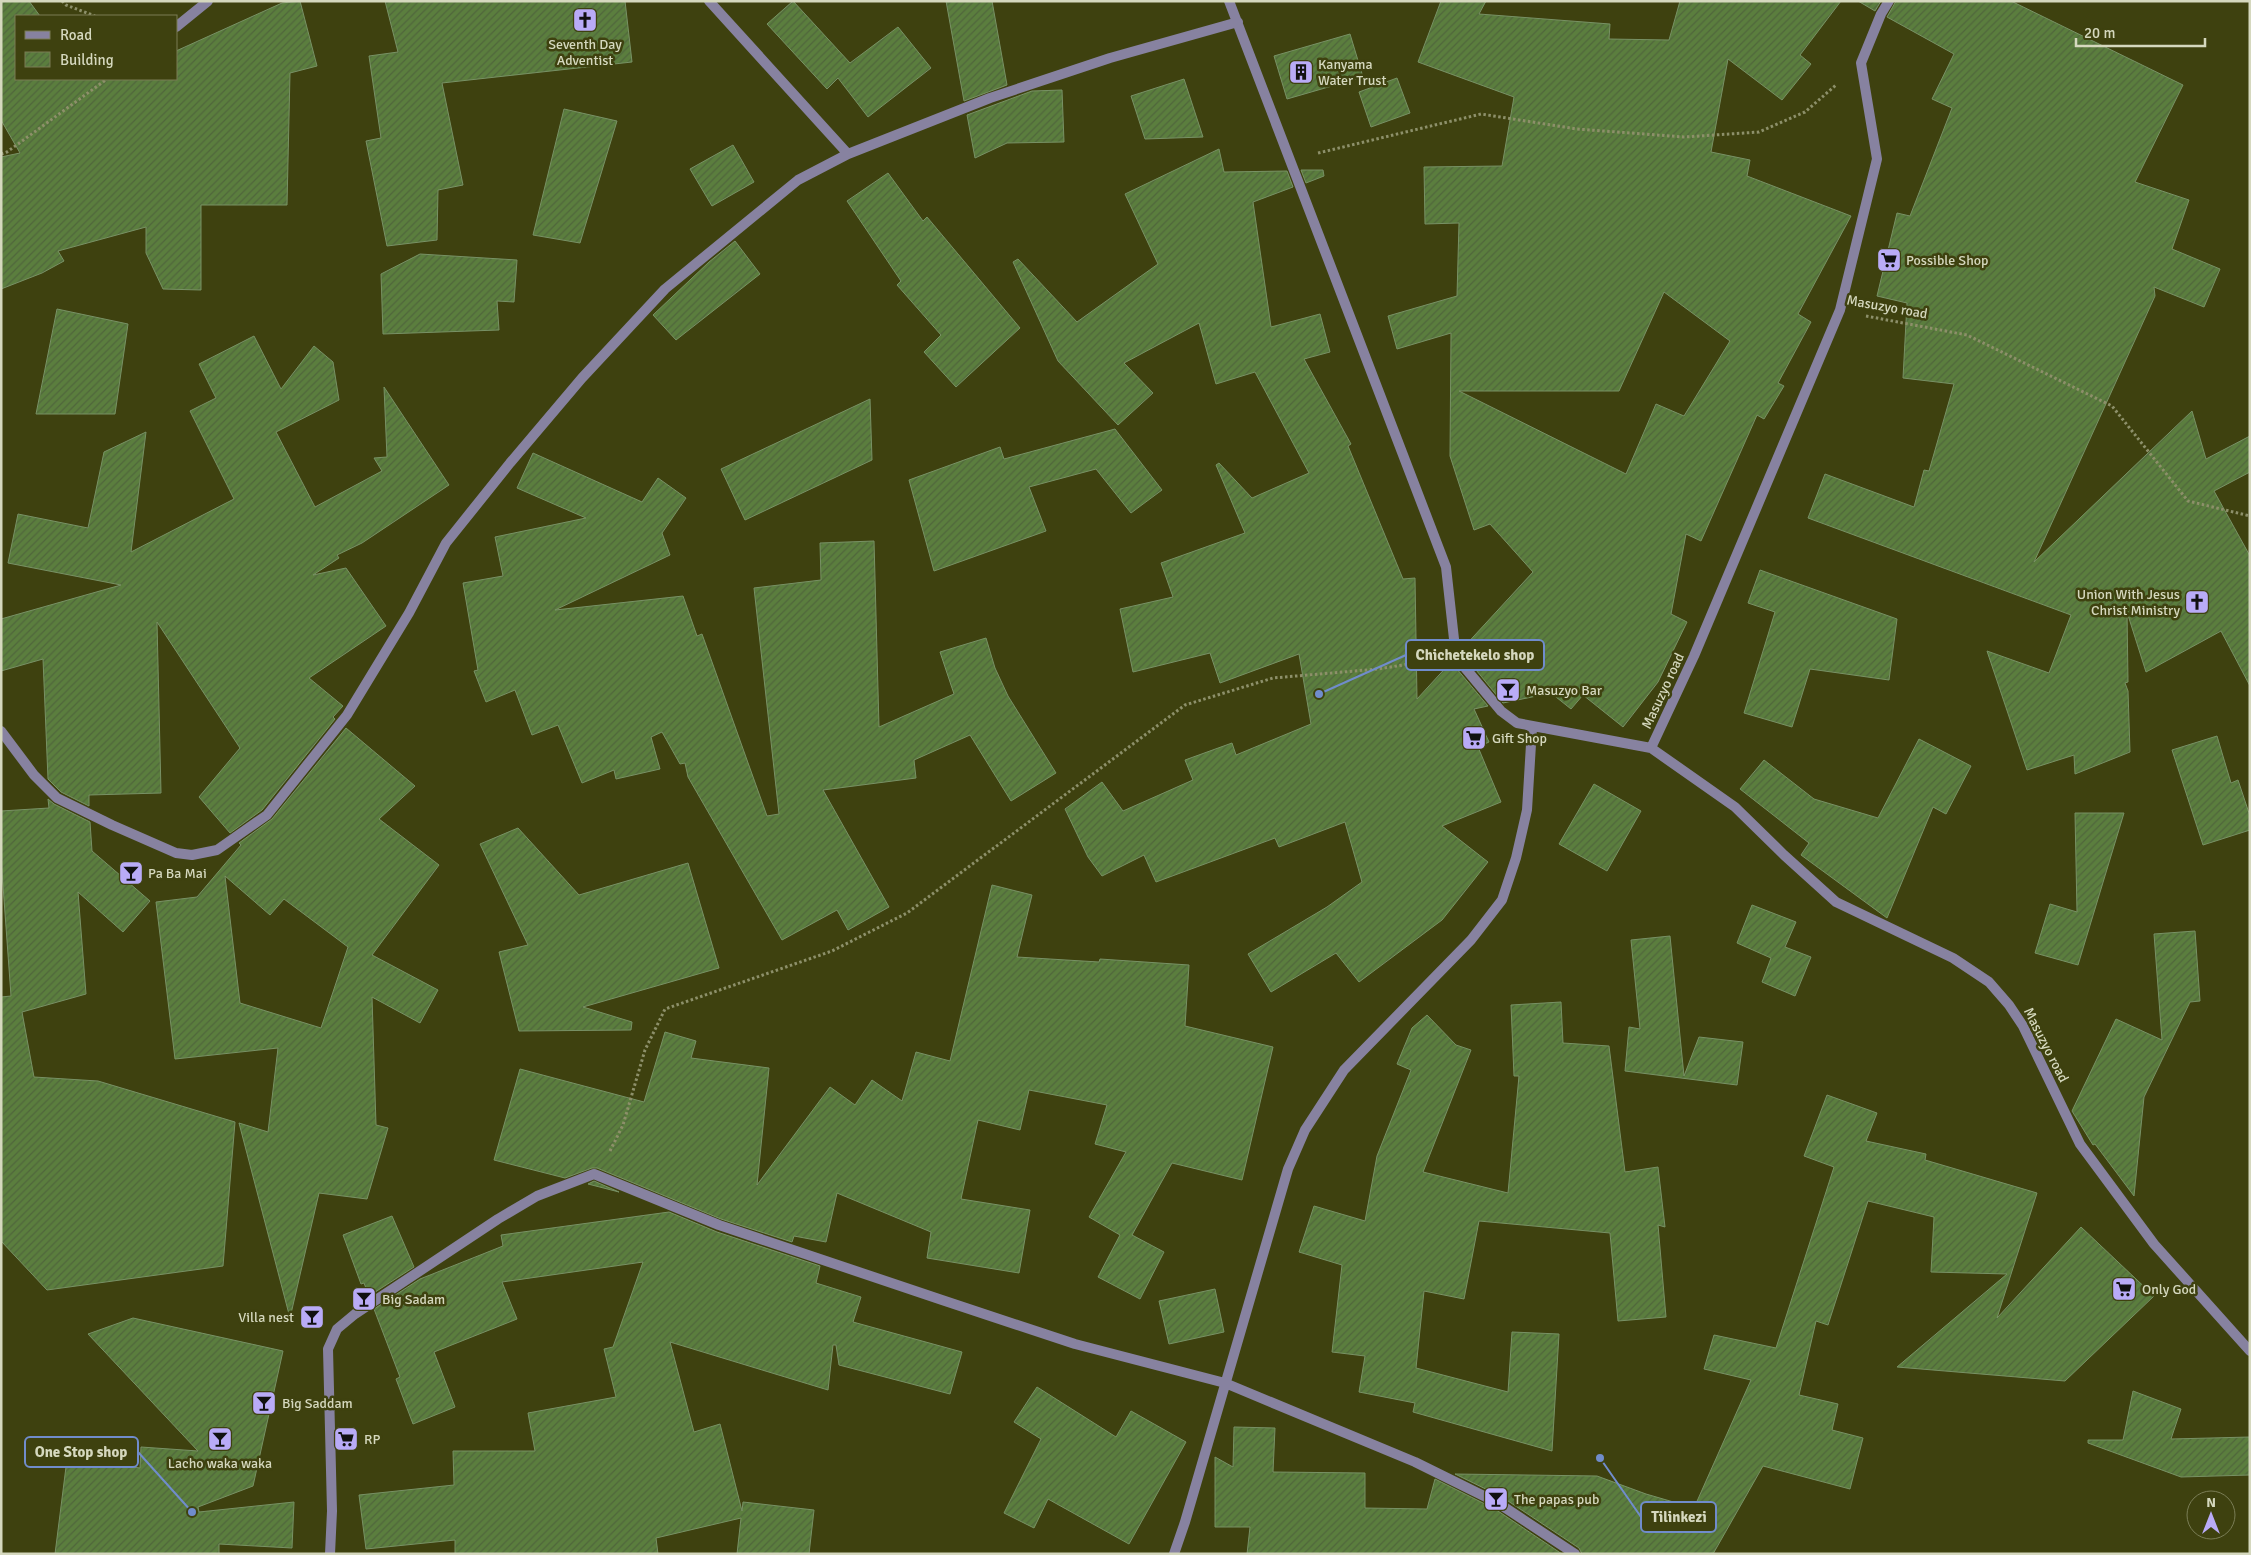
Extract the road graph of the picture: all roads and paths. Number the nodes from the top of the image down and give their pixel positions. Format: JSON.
{"nodes":[{"id":1,"x":62,"y":1,"type":"edge"},
{"id":2,"x":208,"y":1,"type":"edge"},
{"id":3,"x":709,"y":1,"type":"edge"},
{"id":4,"x":1229,"y":1,"type":"edge"},
{"id":5,"x":1888,"y":1,"type":"edge"},
{"id":6,"x":92,"y":15,"type":"edge"},
{"id":7,"x":1238,"y":22,"type":"junction"},
{"id":8,"x":178,"y":25,"type":"edge"},
{"id":9,"x":1861,"y":63,"type":"junction"},
{"id":10,"x":106,"y":80,"type":"edge"},
{"id":11,"x":1,"y":154,"type":"edge"},
{"id":12,"x":848,"y":154,"type":"junction"},
{"id":13,"x":1291,"y":160,"type":"junction"},
{"id":14,"x":1840,"y":310,"type":"junction"},
{"id":15,"x":2250,"y":516,"type":"edge"},
{"id":16,"x":1456,"y":657,"type":"junction"},
{"id":17,"x":1532,"y":728,"type":"junction"},
{"id":18,"x":1,"y":731,"type":"edge"},
{"id":19,"x":1651,"y":748,"type":"junction"},
{"id":20,"x":594,"y":1174,"type":"junction"},
{"id":21,"x":2250,"y":1351,"type":"edge"},
{"id":22,"x":1225,"y":1383,"type":"junction"},
{"id":23,"x":330,"y":1554,"type":"edge"},
{"id":24,"x":1174,"y":1554,"type":"edge"},
{"id":25,"x":1575,"y":1554,"type":"edge"}],
"edges":[{"from":1,"to":6,"type":"path"},
{"from":2,"to":8,"type":"street"},
{"from":3,"to":12,"type":"street"},
{"from":4,"to":7,"type":"street"},
{"from":5,"to":9,"type":"street"},
{"from":7,"to":12,"type":"street"},
{"from":7,"to":13,"type":"street"},
{"from":9,"to":13,"type":"path"},
{"from":9,"to":14,"type":"street"},
{"from":10,"to":11,"type":"path"},
{"from":12,"to":18,"type":"street"},
{"from":13,"to":16,"type":"street"},
{"from":14,"to":15,"type":"path","name":"Masuzyo road"},
{"from":14,"to":19,"type":"street","name":"Masuzyo road"},
{"from":16,"to":17,"type":"street"},
{"from":16,"to":20,"type":"path"},
{"from":17,"to":19,"type":"street"},
{"from":17,"to":22,"type":"street"},
{"from":19,"to":21,"type":"street","name":"Masuzyo road"},
{"from":20,"to":22,"type":"street"},
{"from":20,"to":23,"type":"street"},
{"from":22,"to":24,"type":"street"},
{"from":22,"to":25,"type":"street"}]}
